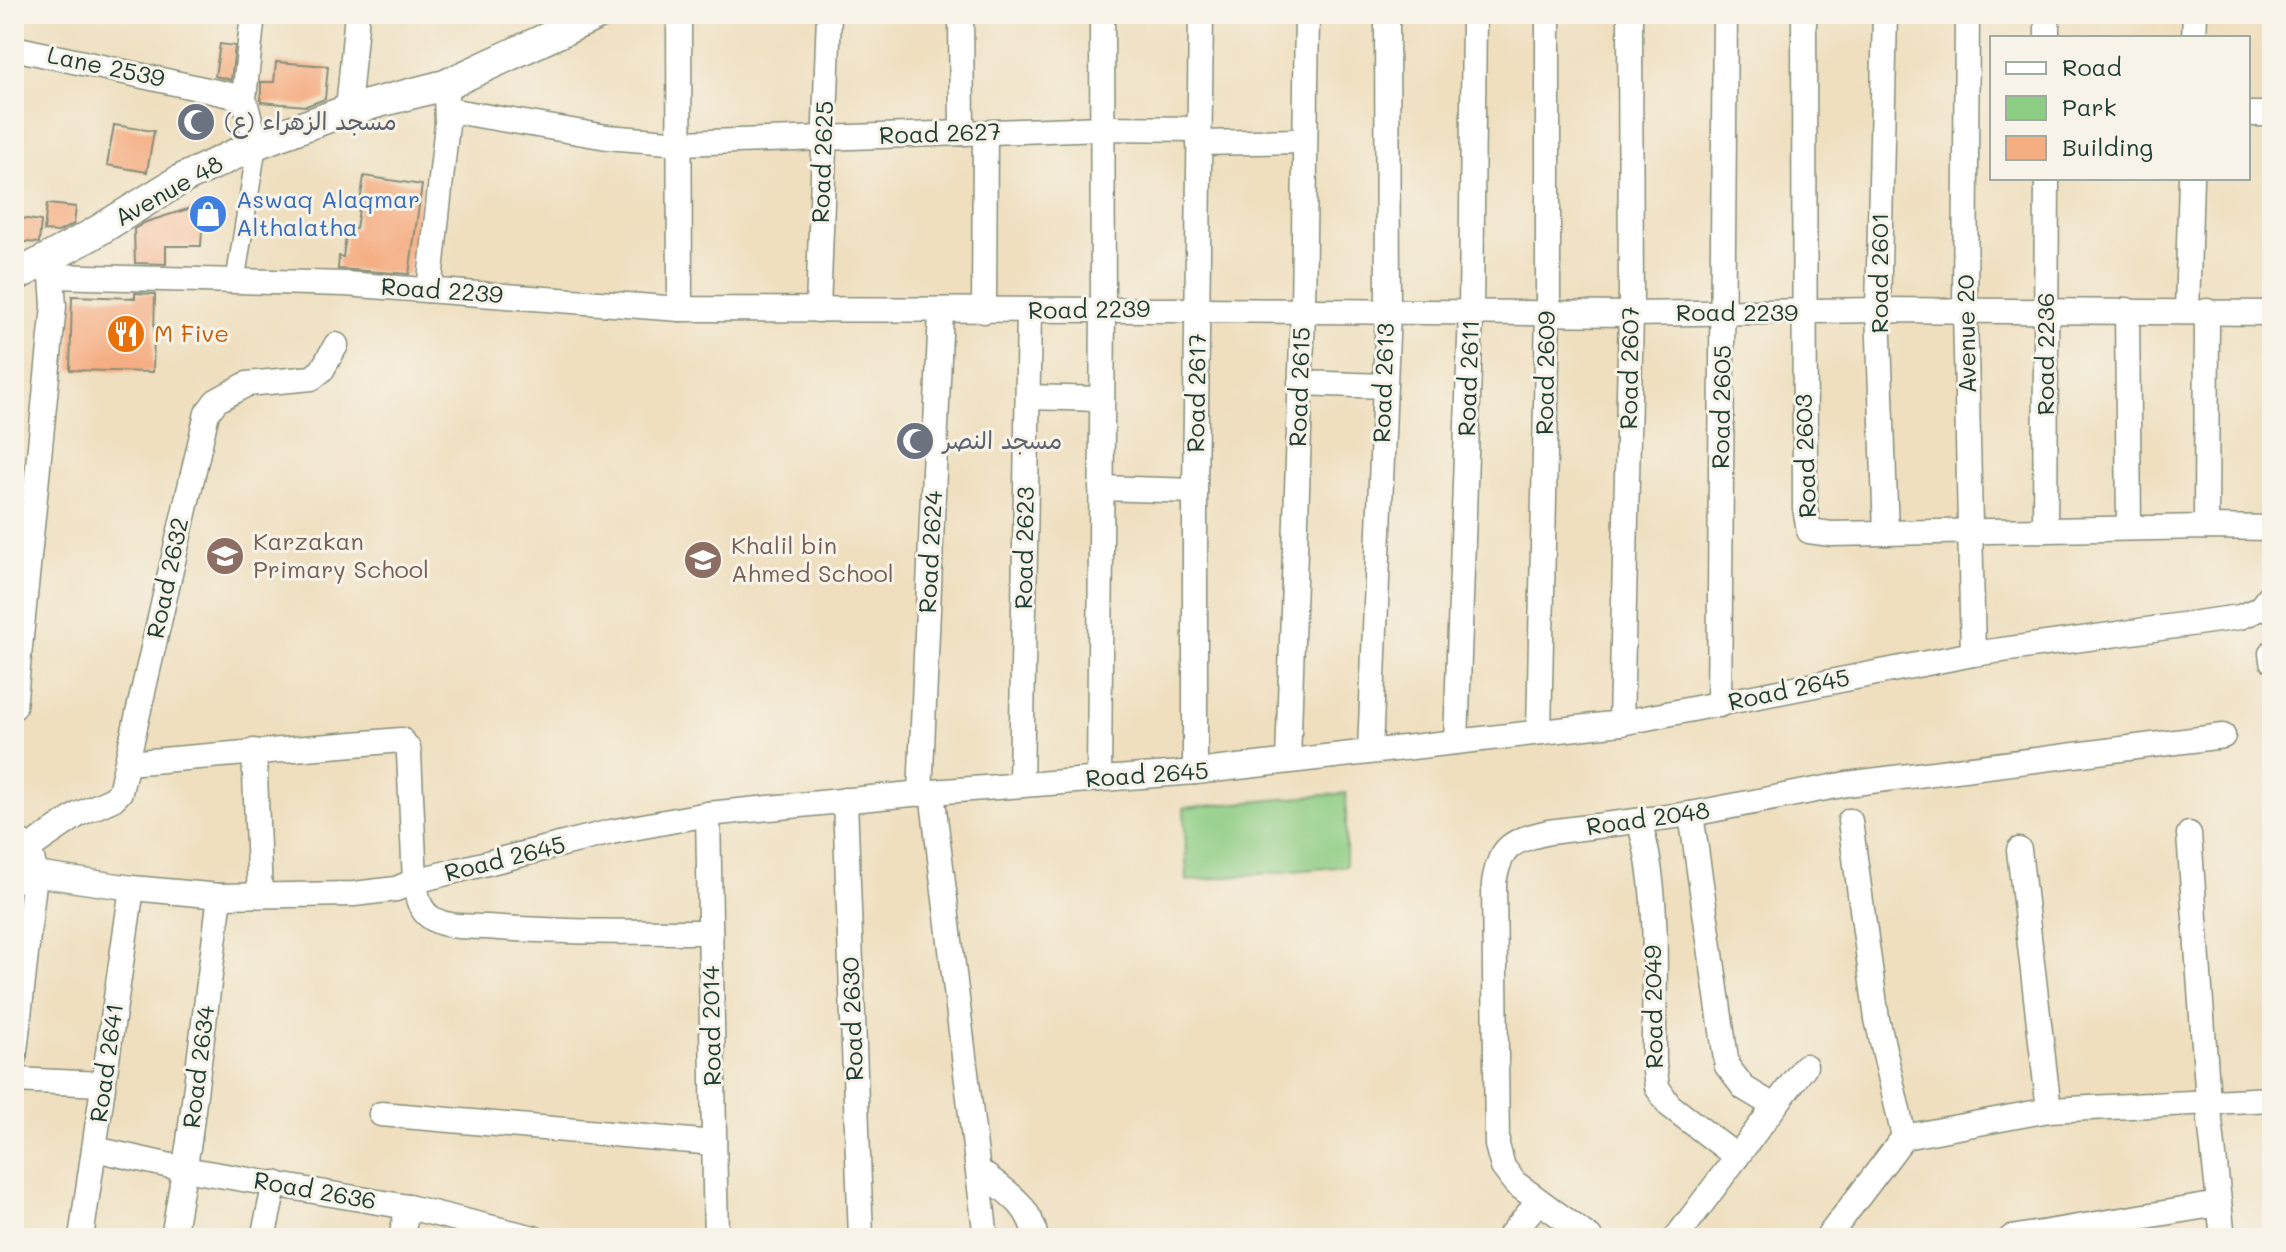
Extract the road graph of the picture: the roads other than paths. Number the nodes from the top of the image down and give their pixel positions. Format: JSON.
{"nodes":[{"id":1,"x":253,"y":14,"type":"edge"},
{"id":2,"x":357,"y":14,"type":"edge"},
{"id":3,"x":679,"y":14,"type":"edge"},
{"id":4,"x":829,"y":14,"type":"edge"},
{"id":5,"x":961,"y":14,"type":"edge"},
{"id":6,"x":1102,"y":14,"type":"edge"},
{"id":7,"x":1201,"y":14,"type":"edge"},
{"id":8,"x":1307,"y":14,"type":"edge"},
{"id":9,"x":1387,"y":14,"type":"edge"},
{"id":10,"x":1474,"y":14,"type":"edge"},
{"id":11,"x":1548,"y":14,"type":"edge"},
{"id":12,"x":1630,"y":14,"type":"edge"},
{"id":13,"x":1725,"y":14,"type":"edge"},
{"id":14,"x":1804,"y":14,"type":"edge"},
{"id":15,"x":1885,"y":14,"type":"edge"},
{"id":16,"x":1967,"y":14,"type":"edge"},
{"id":17,"x":2047,"y":14,"type":"edge"},
{"id":18,"x":2195,"y":14,"type":"edge"},
{"id":19,"x":594,"y":15,"type":"edge"},
{"id":20,"x":2047,"y":36,"type":"edge"},
{"id":21,"x":2194,"y":36,"type":"edge"},
{"id":22,"x":14,"y":48,"type":"edge"},
{"id":23,"x":446,"y":97,"type":"junction"},
{"id":24,"x":244,"y":98,"type":"junction"},
{"id":25,"x":348,"y":110,"type":"junction"},
{"id":26,"x":2250,"y":114,"type":"edge"},
{"id":27,"x":2272,"y":114,"type":"edge"},
{"id":28,"x":1102,"y":128,"type":"junction"},
{"id":29,"x":973,"y":133,"type":"junction"},
{"id":30,"x":1199,"y":136,"type":"junction"},
{"id":31,"x":824,"y":139,"type":"junction"},
{"id":32,"x":1303,"y":141,"type":"junction"},
{"id":33,"x":681,"y":143,"type":"junction"},
{"id":34,"x":257,"y":145,"type":"junction"},
{"id":35,"x":2047,"y":180,"type":"edge"},
{"id":36,"x":2191,"y":180,"type":"edge"},
{"id":37,"x":50,"y":268,"type":"junction"},
{"id":38,"x":14,"y":277,"type":"edge"},
{"id":39,"x":235,"y":283,"type":"junction"},
{"id":40,"x":429,"y":290,"type":"junction"},
{"id":41,"x":680,"y":309,"type":"junction"},
{"id":42,"x":1103,"y":309,"type":"junction"},
{"id":43,"x":818,"y":310,"type":"junction"},
{"id":44,"x":1198,"y":310,"type":"junction"},
{"id":45,"x":1303,"y":310,"type":"junction"},
{"id":46,"x":1878,"y":310,"type":"junction"},
{"id":47,"x":1965,"y":310,"type":"junction"},
{"id":48,"x":2046,"y":310,"type":"junction"},
{"id":49,"x":2127,"y":310,"type":"junction"},
{"id":50,"x":941,"y":311,"type":"junction"},
{"id":51,"x":984,"y":311,"type":"junction"},
{"id":52,"x":1029,"y":311,"type":"junction"},
{"id":53,"x":1388,"y":311,"type":"junction"},
{"id":54,"x":1471,"y":311,"type":"junction"},
{"id":55,"x":1548,"y":311,"type":"junction"},
{"id":56,"x":2197,"y":311,"type":"junction"},
{"id":57,"x":1723,"y":313,"type":"junction"},
{"id":58,"x":1803,"y":313,"type":"junction"},
{"id":59,"x":2272,"y":313,"type":"edge"},
{"id":60,"x":1631,"y":314,"type":"junction"},
{"id":61,"x":336,"y":345,"type":"dead end"},
{"id":62,"x":1300,"y":383,"type":"junction"},
{"id":63,"x":1384,"y":386,"type":"junction"},
{"id":64,"x":1028,"y":397,"type":"junction"},
{"id":65,"x":1102,"y":399,"type":"junction"},
{"id":66,"x":1101,"y":488,"type":"junction"},
{"id":67,"x":1195,"y":491,"type":"junction"},
{"id":68,"x":2206,"y":527,"type":"junction"},
{"id":69,"x":2129,"y":528,"type":"junction"},
{"id":70,"x":2272,"y":528,"type":"edge"},
{"id":71,"x":2045,"y":530,"type":"junction"},
{"id":72,"x":1971,"y":532,"type":"junction"},
{"id":73,"x":1886,"y":533,"type":"junction"},
{"id":74,"x":2272,"y":593,"type":"edge"},
{"id":75,"x":2271,"y":653,"type":"edge"},
{"id":76,"x":1973,"y":654,"type":"junction"},
{"id":77,"x":2272,"y":661,"type":"edge"},
{"id":78,"x":16,"y":668,"type":"edge"},
{"id":79,"x":1719,"y":705,"type":"junction"},
{"id":80,"x":14,"y":707,"type":"edge"},
{"id":81,"x":1621,"y":723,"type":"junction"},
{"id":82,"x":1539,"y":732,"type":"junction"},
{"id":83,"x":2223,"y":736,"type":"dead end"},
{"id":84,"x":1456,"y":742,"type":"junction"},
{"id":85,"x":254,"y":751,"type":"junction"},
{"id":86,"x":1370,"y":751,"type":"junction"},
{"id":87,"x":1288,"y":761,"type":"junction"},
{"id":88,"x":127,"y":763,"type":"junction"},
{"id":89,"x":1195,"y":772,"type":"junction"},
{"id":90,"x":1099,"y":779,"type":"junction"},
{"id":91,"x":1021,"y":785,"type":"junction"},
{"id":92,"x":926,"y":793,"type":"junction"},
{"id":93,"x":845,"y":800,"type":"junction"},
{"id":94,"x":708,"y":814,"type":"junction"},
{"id":95,"x":1691,"y":814,"type":"junction"},
{"id":96,"x":1639,"y":821,"type":"junction"},
{"id":97,"x":1850,"y":821,"type":"dead end"},
{"id":98,"x":2189,"y":834,"type":"dead end"},
{"id":99,"x":21,"y":843,"type":"edge"},
{"id":100,"x":2019,"y":850,"type":"dead end"},
{"id":101,"x":24,"y":877,"type":"edge"},
{"id":102,"x":415,"y":881,"type":"junction"},
{"id":103,"x":132,"y":888,"type":"junction"},
{"id":104,"x":260,"y":895,"type":"junction"},
{"id":105,"x":220,"y":896,"type":"junction"},
{"id":106,"x":710,"y":932,"type":"junction"},
{"id":107,"x":14,"y":1060,"type":"edge"},
{"id":108,"x":1805,"y":1066,"type":"dead end"},
{"id":109,"x":14,"y":1080,"type":"edge"},
{"id":110,"x":103,"y":1084,"type":"junction"},
{"id":111,"x":2272,"y":1099,"type":"edge"},
{"id":112,"x":2208,"y":1101,"type":"junction"},
{"id":113,"x":1774,"y":1106,"type":"junction"},
{"id":114,"x":2049,"y":1110,"type":"junction"},
{"id":115,"x":381,"y":1114,"type":"dead end"},
{"id":116,"x":1904,"y":1137,"type":"junction"},
{"id":117,"x":714,"y":1143,"type":"junction"},
{"id":118,"x":95,"y":1149,"type":"junction"},
{"id":119,"x":1737,"y":1157,"type":"junction"},
{"id":120,"x":184,"y":1169,"type":"junction"},
{"id":121,"x":978,"y":1170,"type":"junction"},
{"id":122,"x":275,"y":1183,"type":"junction"},
{"id":123,"x":1539,"y":1201,"type":"junction"},
{"id":124,"x":2219,"y":1204,"type":"junction"},
{"id":125,"x":408,"y":1207,"type":"junction"},
{"id":126,"x":81,"y":1238,"type":"edge"},
{"id":127,"x":173,"y":1238,"type":"edge"},
{"id":128,"x":263,"y":1238,"type":"edge"},
{"id":129,"x":401,"y":1238,"type":"edge"},
{"id":130,"x":534,"y":1238,"type":"edge"},
{"id":131,"x":716,"y":1238,"type":"edge"},
{"id":132,"x":861,"y":1238,"type":"edge"},
{"id":133,"x":986,"y":1238,"type":"edge"},
{"id":134,"x":1036,"y":1238,"type":"edge"},
{"id":135,"x":1508,"y":1238,"type":"edge"},
{"id":136,"x":1590,"y":1238,"type":"edge"},
{"id":137,"x":1676,"y":1238,"type":"edge"},
{"id":138,"x":1827,"y":1238,"type":"edge"},
{"id":139,"x":2011,"y":1238,"type":"edge"},
{"id":140,"x":2223,"y":1238,"type":"edge"}],
"edges":[{"from":1,"to":24,"type":"street"},
{"from":2,"to":25,"type":"street"},
{"from":3,"to":33,"type":"street"},
{"from":4,"to":31,"type":"street","name":"Road 2625"},
{"from":5,"to":29,"type":"street"},
{"from":6,"to":28,"type":"street"},
{"from":7,"to":30,"type":"street","name":"Road 2617"},
{"from":8,"to":32,"type":"street","name":"Road 2615"},
{"from":9,"to":53,"type":"street","name":"Road 2613"},
{"from":10,"to":54,"type":"street","name":"Road 2611"},
{"from":11,"to":55,"type":"street","name":"Road 2609"},
{"from":12,"to":60,"type":"street","name":"Road 2607"},
{"from":13,"to":57,"type":"street","name":"Road 2605"},
{"from":14,"to":58,"type":"street","name":"Road 2603"},
{"from":15,"to":46,"type":"street","name":"Road 2601"},
{"from":16,"to":47,"type":"street","name":"Avenue 20"},
{"from":17,"to":20,"type":"street"},
{"from":18,"to":21,"type":"street"},
{"from":19,"to":23,"type":"street","name":"Avenue 48"},
{"from":22,"to":24,"type":"street","name":"Lane 2539"},
{"from":23,"to":25,"type":"street","name":"Avenue 48"},
{"from":23,"to":33,"type":"street","name":"Road 2627"},
{"from":23,"to":40,"type":"street"},
{"from":24,"to":34,"type":"street"},
{"from":25,"to":34,"type":"street","name":"Avenue 48"},
{"from":26,"to":27,"type":"street"},
{"from":28,"to":29,"type":"street","name":"Road 2627"},
{"from":28,"to":30,"type":"street","name":"Road 2627"},
{"from":28,"to":42,"type":"street"},
{"from":29,"to":31,"type":"street","name":"Road 2627"},
{"from":29,"to":51,"type":"street"},
{"from":30,"to":32,"type":"street","name":"Road 2627"},
{"from":30,"to":44,"type":"street","name":"Road 2617"},
{"from":31,"to":33,"type":"street","name":"Road 2627"},
{"from":31,"to":43,"type":"street","name":"Road 2625"},
{"from":32,"to":45,"type":"street","name":"Road 2615"},
{"from":33,"to":41,"type":"street"},
{"from":34,"to":37,"type":"street","name":"Avenue 48"},
{"from":34,"to":39,"type":"street"},
{"from":35,"to":48,"type":"street","name":"Road 2236"},
{"from":36,"to":56,"type":"street"},
{"from":37,"to":38,"type":"street","name":"Avenue 48"},
{"from":37,"to":39,"type":"street","name":"Road 2239"},
{"from":37,"to":78,"type":"street"},
{"from":39,"to":40,"type":"street","name":"Road 2239"},
{"from":40,"to":41,"type":"street","name":"Road 2239"},
{"from":41,"to":43,"type":"street","name":"Road 2239"},
{"from":42,"to":44,"type":"street","name":"Road 2239"},
{"from":42,"to":52,"type":"street","name":"Road 2239"},
{"from":42,"to":65,"type":"street"},
{"from":43,"to":50,"type":"street","name":"Road 2239"},
{"from":44,"to":45,"type":"street","name":"Road 2239"},
{"from":44,"to":67,"type":"street","name":"Road 2617"},
{"from":45,"to":53,"type":"street","name":"Road 2239"},
{"from":45,"to":62,"type":"street","name":"Road 2615"},
{"from":46,"to":47,"type":"street","name":"Road 2239"},
{"from":46,"to":58,"type":"street","name":"Road 2239"},
{"from":46,"to":73,"type":"street","name":"Road 2601"},
{"from":47,"to":48,"type":"street","name":"Road 2239"},
{"from":47,"to":72,"type":"street","name":"Avenue 20"},
{"from":48,"to":49,"type":"street","name":"Road 2239"},
{"from":48,"to":71,"type":"street","name":"Road 2236"},
{"from":49,"to":56,"type":"street","name":"Road 2239"},
{"from":49,"to":69,"type":"street"},
{"from":50,"to":51,"type":"street","name":"Road 2239"},
{"from":50,"to":92,"type":"street","name":"Road 2624"},
{"from":51,"to":52,"type":"street","name":"Road 2239"},
{"from":52,"to":64,"type":"street","name":"Road 2623"},
{"from":53,"to":54,"type":"street","name":"Road 2239"},
{"from":53,"to":63,"type":"street","name":"Road 2613"},
{"from":54,"to":55,"type":"street","name":"Road 2239"},
{"from":54,"to":84,"type":"street","name":"Road 2611"},
{"from":55,"to":60,"type":"street","name":"Road 2239"},
{"from":55,"to":82,"type":"street","name":"Road 2609"},
{"from":56,"to":59,"type":"street","name":"Road 2239"},
{"from":56,"to":68,"type":"street"},
{"from":57,"to":58,"type":"street","name":"Road 2239"},
{"from":57,"to":60,"type":"street","name":"Road 2239"},
{"from":57,"to":79,"type":"street","name":"Road 2605"},
{"from":58,"to":73,"type":"street","name":"Road 2603"},
{"from":60,"to":81,"type":"street","name":"Road 2607"},
{"from":61,"to":88,"type":"street","name":"Road 2632"},
{"from":62,"to":63,"type":"street"},
{"from":62,"to":87,"type":"street","name":"Road 2615"},
{"from":63,"to":86,"type":"street","name":"Road 2613"},
{"from":64,"to":65,"type":"street"},
{"from":64,"to":91,"type":"street","name":"Road 2623"},
{"from":65,"to":66,"type":"street"},
{"from":66,"to":67,"type":"street"},
{"from":66,"to":90,"type":"street"},
{"from":67,"to":89,"type":"street","name":"Road 2617"},
{"from":68,"to":69,"type":"street","name":"Road 2603"},
{"from":68,"to":70,"type":"street","name":"Road 2603"},
{"from":69,"to":71,"type":"street","name":"Road 2603"},
{"from":71,"to":72,"type":"street","name":"Road 2603"},
{"from":72,"to":73,"type":"street","name":"Road 2603"},
{"from":72,"to":76,"type":"street","name":"Avenue 20"},
{"from":74,"to":76,"type":"street","name":"Road 2645"},
{"from":75,"to":77,"type":"street"},
{"from":76,"to":79,"type":"street","name":"Road 2645"},
{"from":78,"to":80,"type":"street"},
{"from":79,"to":81,"type":"street","name":"Road 2645"},
{"from":81,"to":82,"type":"street","name":"Road 2645"},
{"from":82,"to":84,"type":"street","name":"Road 2645"},
{"from":83,"to":95,"type":"street","name":"Road 2048"},
{"from":84,"to":86,"type":"street","name":"Road 2645"},
{"from":85,"to":88,"type":"street"},
{"from":85,"to":102,"type":"street"},
{"from":85,"to":104,"type":"street"},
{"from":86,"to":87,"type":"street","name":"Road 2645"},
{"from":87,"to":89,"type":"street","name":"Road 2645"},
{"from":88,"to":99,"type":"street","name":"Road 2632"},
{"from":89,"to":90,"type":"street","name":"Road 2645"},
{"from":90,"to":91,"type":"street","name":"Road 2645"},
{"from":91,"to":92,"type":"street","name":"Road 2645"},
{"from":92,"to":93,"type":"street","name":"Road 2645"},
{"from":92,"to":121,"type":"street","name":"Road 2624"},
{"from":93,"to":94,"type":"street","name":"Road 2645"},
{"from":93,"to":132,"type":"street","name":"Road 2630"},
{"from":94,"to":102,"type":"street","name":"Road 2645"},
{"from":94,"to":106,"type":"street","name":"Road 2014"},
{"from":95,"to":96,"type":"street","name":"Road 2048"},
{"from":95,"to":113,"type":"street"},
{"from":96,"to":119,"type":"street","name":"Road 2049"},
{"from":96,"to":123,"type":"street","name":"Road 2048"},
{"from":97,"to":116,"type":"street"},
{"from":98,"to":112,"type":"street"},
{"from":99,"to":101,"type":"street"},
{"from":100,"to":114,"type":"street"},
{"from":101,"to":103,"type":"street","name":"Road 2645"},
{"from":101,"to":107,"type":"street"},
{"from":102,"to":104,"type":"street","name":"Road 2645"},
{"from":102,"to":106,"type":"street"},
{"from":103,"to":105,"type":"street","name":"Road 2645"},
{"from":103,"to":110,"type":"street","name":"Road 2641"},
{"from":104,"to":105,"type":"street","name":"Road 2645"},
{"from":105,"to":120,"type":"street","name":"Road 2634"},
{"from":106,"to":117,"type":"street","name":"Road 2014"},
{"from":108,"to":113,"type":"street"},
{"from":109,"to":110,"type":"street"},
{"from":110,"to":118,"type":"street","name":"Road 2641"},
{"from":111,"to":112,"type":"street"},
{"from":112,"to":114,"type":"street"},
{"from":112,"to":124,"type":"street"},
{"from":113,"to":119,"type":"street"},
{"from":114,"to":116,"type":"street"},
{"from":115,"to":117,"type":"street"},
{"from":116,"to":138,"type":"street"},
{"from":117,"to":131,"type":"street","name":"Road 2014"},
{"from":118,"to":120,"type":"street","name":"Road 2636"},
{"from":118,"to":126,"type":"street","name":"Road 2641"},
{"from":119,"to":137,"type":"street"},
{"from":120,"to":122,"type":"street","name":"Road 2636"},
{"from":120,"to":127,"type":"street","name":"Road 2634"},
{"from":121,"to":133,"type":"street","name":"Road 2624"},
{"from":121,"to":134,"type":"street"},
{"from":122,"to":125,"type":"street","name":"Road 2636"},
{"from":122,"to":128,"type":"street"},
{"from":123,"to":135,"type":"street"},
{"from":123,"to":136,"type":"street","name":"Road 2048"},
{"from":124,"to":139,"type":"street"},
{"from":124,"to":140,"type":"street"},
{"from":125,"to":129,"type":"street"},
{"from":125,"to":130,"type":"street","name":"Road 2636"}]}
